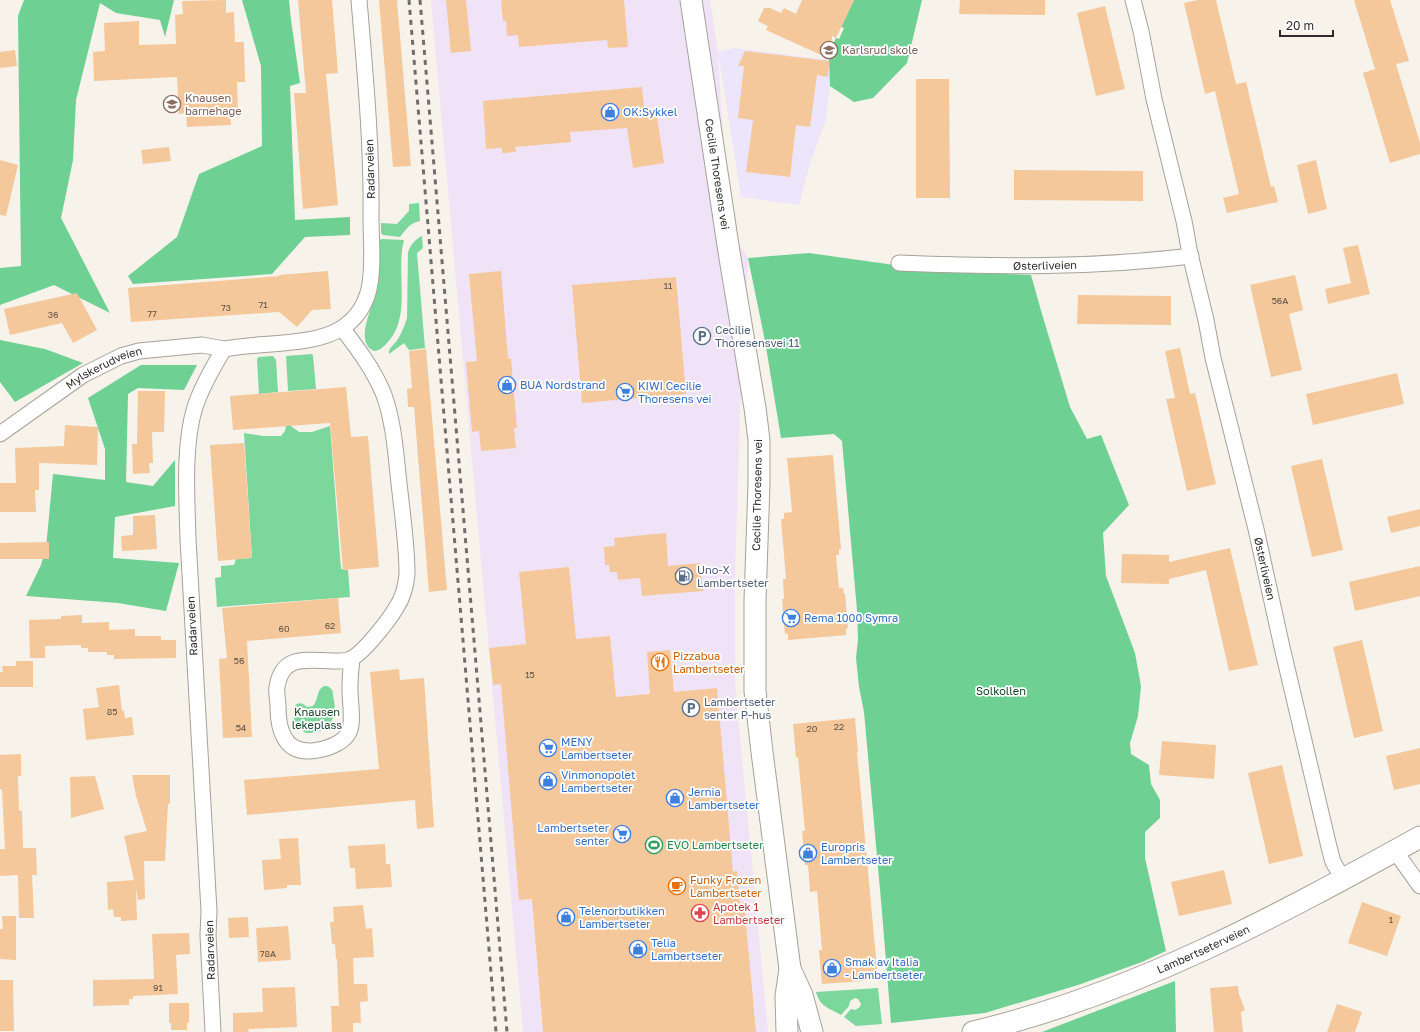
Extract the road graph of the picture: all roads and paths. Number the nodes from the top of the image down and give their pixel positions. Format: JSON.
{"nodes":[{"id":1,"x":359,"y":0,"type":"edge"},
{"id":2,"x":691,"y":0,"type":"edge"},
{"id":3,"x":1133,"y":0,"type":"edge"},
{"id":4,"x":1191,"y":256,"type":"junction"},
{"id":5,"x":900,"y":263,"type":"dead end"},
{"id":6,"x":342,"y":328,"type":"junction"},
{"id":7,"x":224,"y":348,"type":"junction"},
{"id":8,"x":0,"y":434,"type":"edge"},
{"id":9,"x":352,"y":659,"type":"junction"},
{"id":10,"x":1420,"y":837,"type":"edge"},
{"id":11,"x":1395,"y":851,"type":"junction"},
{"id":12,"x":1343,"y":879,"type":"junction"},
{"id":13,"x":1420,"y":886,"type":"edge"},
{"id":14,"x":790,"y":969,"type":"junction"},
{"id":15,"x":213,"y":1032,"type":"edge"},
{"id":16,"x":787,"y":1032,"type":"edge"},
{"id":17,"x":812,"y":1032,"type":"edge"},
{"id":18,"x":974,"y":1032,"type":"edge"}],
"edges":[{"from":1,"to":6,"type":"street","name":"Radarveien"},
{"from":2,"to":14,"type":"street","name":"Cecilie Thoresens vei"},
{"from":3,"to":4,"type":"street","name":"Østerliveien"},
{"from":4,"to":5,"type":"street","name":"Østerliveien"},
{"from":4,"to":12,"type":"street","name":"Østerliveien"},
{"from":6,"to":7,"type":"street","name":"Radarveien"},
{"from":6,"to":9,"type":"street"},
{"from":7,"to":8,"type":"street","name":"Mylskerudveien"},
{"from":7,"to":15,"type":"street","name":"Radarveien"},
{"from":9,"to":9,"type":"street"},
{"from":10,"to":11,"type":"street","name":"Lambertseterveien"},
{"from":11,"to":12,"type":"street","name":"Lambertseterveien"},
{"from":11,"to":13,"type":"street"},
{"from":12,"to":18,"type":"street","name":"Lambertseterveien"},
{"from":14,"to":16,"type":"street","name":"Cecilie Thoresens vei"},
{"from":14,"to":17,"type":"street","name":"Cecilie Thoresens vei"}]}
